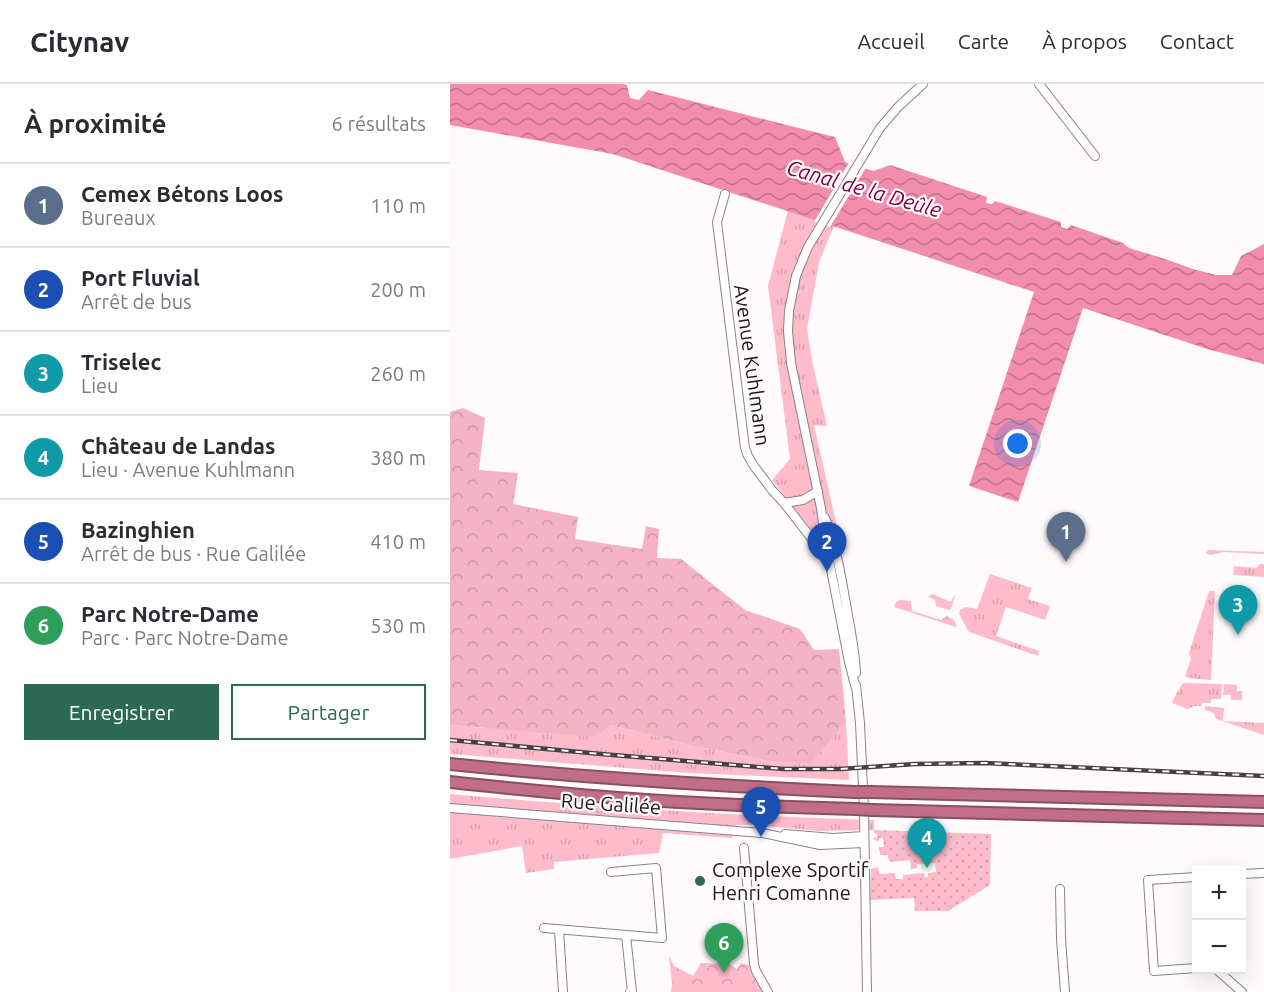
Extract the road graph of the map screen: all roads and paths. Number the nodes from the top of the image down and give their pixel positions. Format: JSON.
{"nodes":[{"id":1,"x":923,"y":84,"type":"edge"},
{"id":2,"x":1039,"y":84,"type":"edge"},
{"id":3,"x":1095,"y":156,"type":"dead end"},
{"id":4,"x":726,"y":194,"type":"dead end"},
{"id":5,"x":818,"y":491,"type":"junction"},
{"id":6,"x":784,"y":503,"type":"junction"},
{"id":7,"x":830,"y":543,"type":"junction"},
{"id":8,"x":450,"y":764,"type":"edge"},
{"id":9,"x":450,"y":782,"type":"edge"},
{"id":10,"x":1262,"y":802,"type":"edge"},
{"id":11,"x":450,"y":808,"type":"edge"},
{"id":12,"x":1260,"y":822,"type":"edge"},
{"id":13,"x":864,"y":840,"type":"junction"},
{"id":14,"x":744,"y":848,"type":"dead end"},
{"id":15,"x":611,"y":872,"type":"dead end"},
{"id":16,"x":1264,"y":873,"type":"edge"},
{"id":17,"x":1246,"y":874,"type":"edge"},
{"id":18,"x":1192,"y":877,"type":"edge"},
{"id":19,"x":1060,"y":889,"type":"dead end"},
{"id":20,"x":544,"y":928,"type":"dead end"},
{"id":21,"x":559,"y":930,"type":"junction"},
{"id":22,"x":627,"y":936,"type":"junction"},
{"id":23,"x":1192,"y":968,"type":"edge"},
{"id":24,"x":1222,"y":974,"type":"edge"},
{"id":25,"x":563,"y":992,"type":"edge"},
{"id":26,"x":631,"y":992,"type":"edge"},
{"id":27,"x":768,"y":992,"type":"edge"},
{"id":28,"x":867,"y":992,"type":"edge"},
{"id":29,"x":1065,"y":992,"type":"edge"},
{"id":30,"x":1242,"y":992,"type":"edge"}],
"edges":[{"from":1,"to":5,"type":"street","name":"Avenue Kuhlmann"},
{"from":2,"to":3,"type":"street"},
{"from":4,"to":6,"type":"street","name":"Avenue Kuhlmann"},
{"from":5,"to":6,"type":"street"},
{"from":5,"to":7,"type":"street","name":"Avenue Kuhlmann"},
{"from":6,"to":7,"type":"street","name":"Avenue Kuhlmann"},
{"from":7,"to":13,"type":"street","name":"Avenue Kuhlmann"},
{"from":8,"to":10,"type":"highway","bridge":true},
{"from":9,"to":12,"type":"highway","bridge":true},
{"from":11,"to":13,"type":"street","name":"Rue Galilée"},
{"from":13,"to":28,"type":"street","name":"Avenue Kuhlmann"},
{"from":14,"to":27,"type":"street"},
{"from":15,"to":22,"type":"street"},
{"from":16,"to":17,"type":"street"},
{"from":18,"to":23,"type":"street"},
{"from":19,"to":29,"type":"street"},
{"from":20,"to":21,"type":"street"},
{"from":21,"to":22,"type":"street"},
{"from":21,"to":25,"type":"street"},
{"from":22,"to":26,"type":"street"},
{"from":24,"to":30,"type":"street"}]}
